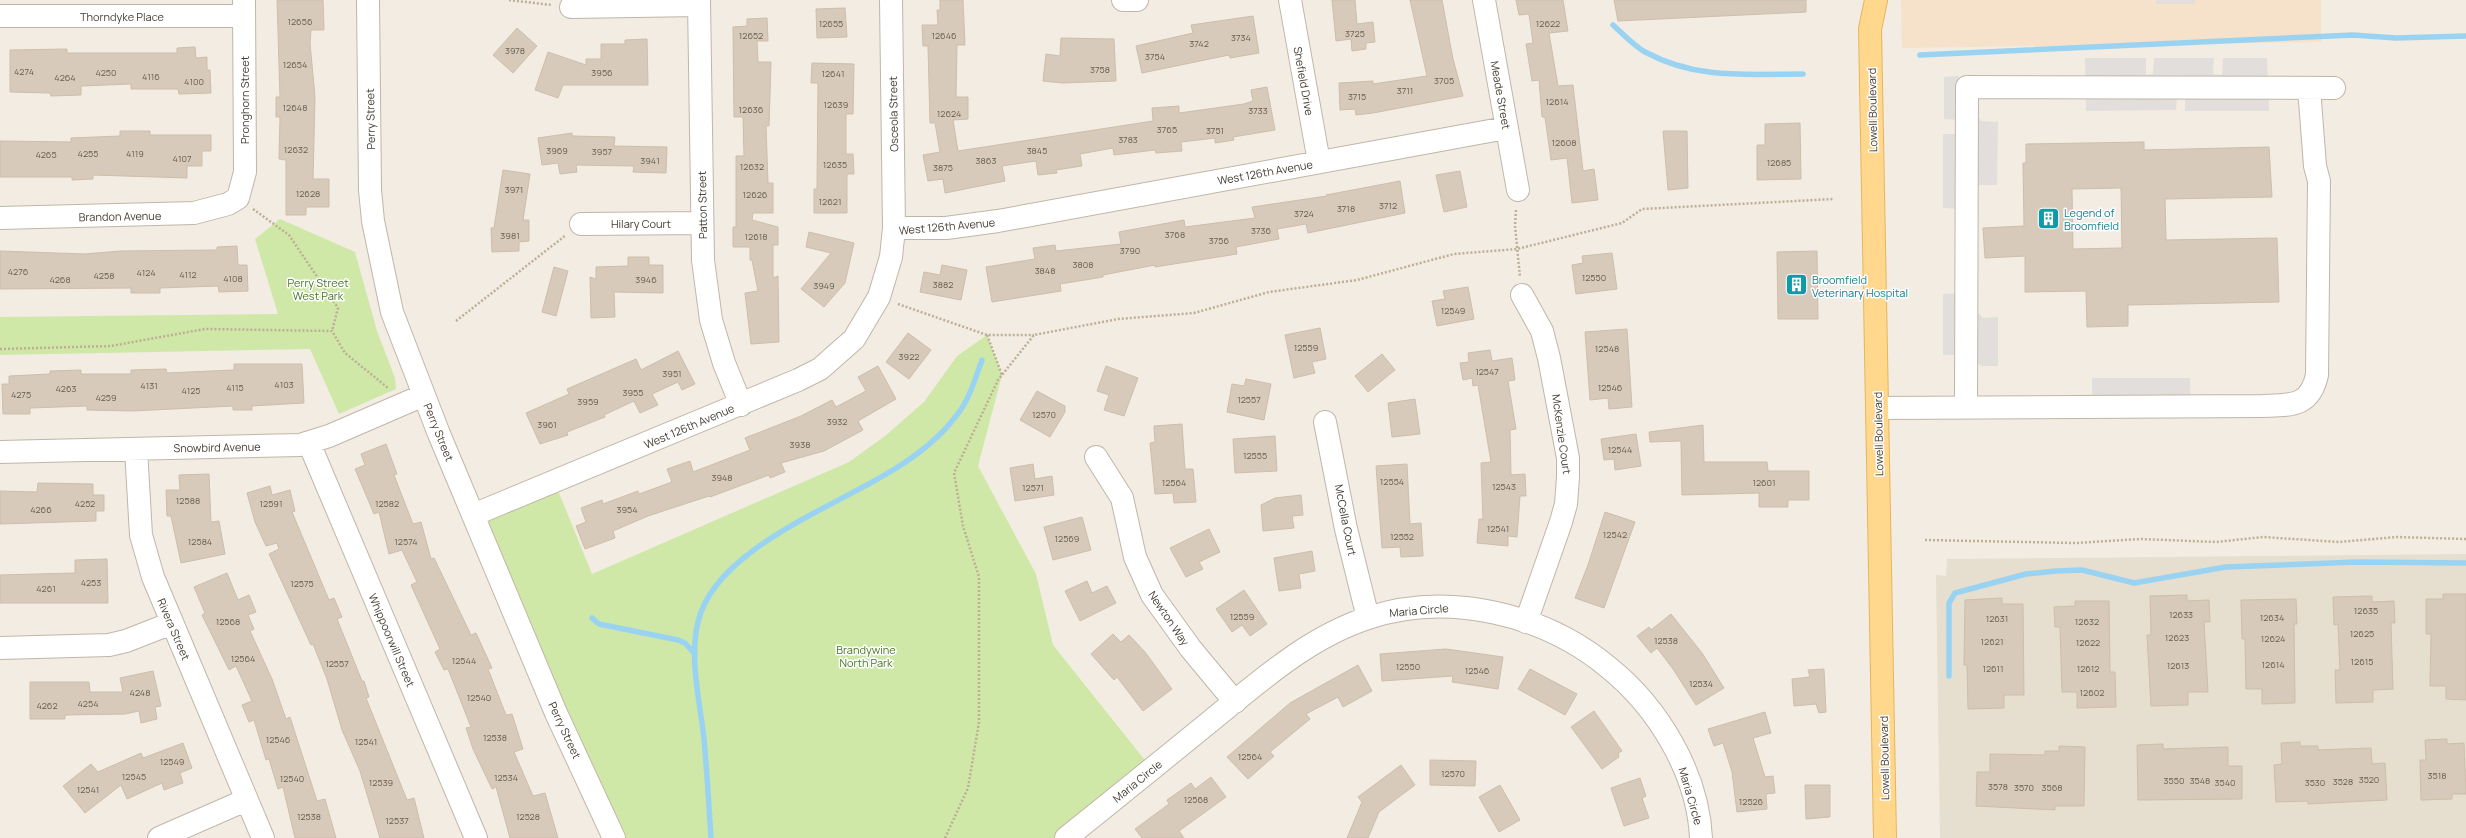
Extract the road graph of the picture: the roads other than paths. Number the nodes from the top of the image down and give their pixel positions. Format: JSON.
{"nodes":[{"id":1,"x":368,"y":0,"type":"edge"},
{"id":2,"x":891,"y":0,"type":"edge"},
{"id":3,"x":1123,"y":0,"type":"edge"},
{"id":4,"x":1137,"y":0,"type":"edge"},
{"id":5,"x":1290,"y":0,"type":"edge"},
{"id":6,"x":1484,"y":0,"type":"edge"},
{"id":7,"x":1863,"y":0,"type":"edge"},
{"id":8,"x":1876,"y":0,"type":"edge"},
{"id":9,"x":699,"y":2,"type":"edge"},
{"id":10,"x":571,"y":7,"type":"road end"},
{"id":11,"x":244,"y":8,"type":"edge"},
{"id":12,"x":0,"y":16,"type":"edge"},
{"id":13,"x":1870,"y":29,"type":"junction"},
{"id":14,"x":2309,"y":88,"type":"junction"},
{"id":15,"x":2334,"y":88,"type":"dead end"},
{"id":16,"x":1506,"y":128,"type":"junction"},
{"id":17,"x":1319,"y":162,"type":"junction"},
{"id":18,"x":1518,"y":190,"type":"road end"},
{"id":19,"x":238,"y":198,"type":"joint"},
{"id":20,"x":0,"y":218,"type":"edge"},
{"id":21,"x":702,"y":223,"type":"junction"},
{"id":22,"x":580,"y":224,"type":"road end"},
{"id":23,"x":894,"y":228,"type":"junction"},
{"id":24,"x":1522,"y":295,"type":"road end"},
{"id":25,"x":415,"y":398,"type":"junction"},
{"id":26,"x":741,"y":404,"type":"junction"},
{"id":27,"x":1966,"y":406,"type":"junction"},
{"id":28,"x":1878,"y":408,"type":"junction"},
{"id":29,"x":1325,"y":422,"type":"dead end"},
{"id":30,"x":309,"y":442,"type":"junction"},
{"id":31,"x":136,"y":449,"type":"junction"},
{"id":32,"x":0,"y":452,"type":"edge"},
{"id":33,"x":1096,"y":457,"type":"dead end"},
{"id":34,"x":473,"y":516,"type":"junction"},
{"id":35,"x":1368,"y":618,"type":"junction"},
{"id":36,"x":1526,"y":622,"type":"junction"},
{"id":37,"x":172,"y":623,"type":"junction"},
{"id":38,"x":0,"y":648,"type":"edge"},
{"id":39,"x":1235,"y":702,"type":"junction"},
{"id":40,"x":246,"y":800,"type":"junction"},
{"id":41,"x":159,"y":838,"type":"edge"},
{"id":42,"x":263,"y":838,"type":"edge"},
{"id":43,"x":476,"y":838,"type":"edge"},
{"id":44,"x":614,"y":838,"type":"edge"},
{"id":45,"x":1066,"y":838,"type":"edge"},
{"id":46,"x":1701,"y":838,"type":"edge"},
{"id":47,"x":1885,"y":838,"type":"edge"}],
"edges":[{"from":1,"to":25,"type":"street","name":"Perry Street"},
{"from":2,"to":23,"type":"street","name":"Osceola Street"},
{"from":3,"to":4,"type":"street"},
{"from":5,"to":17,"type":"street","name":"Shefield Drive"},
{"from":6,"to":16,"type":"street","name":"Meade Street"},
{"from":7,"to":13,"type":"main road","name":"Lowell Boulevard"},
{"from":8,"to":13,"type":"main road","name":"Lowell Boulevard"},
{"from":9,"to":10,"type":"street"},
{"from":9,"to":21,"type":"street","name":"Patton Street"},
{"from":11,"to":12,"type":"street","name":"Thorndyke Place"},
{"from":11,"to":19,"type":"street","name":"Pronghorn Street"},
{"from":13,"to":28,"type":"main road","name":"Lowell Boulevard"},
{"from":14,"to":15,"type":"street"},
{"from":14,"to":27,"type":"street"},
{"from":14,"to":27,"type":"street"},
{"from":16,"to":17,"type":"street","name":"West 126th Avenue"},
{"from":16,"to":18,"type":"street","name":"Meade Street"},
{"from":17,"to":23,"type":"street","name":"West 126th Avenue"},
{"from":19,"to":20,"type":"street","name":"Brandon Avenue"},
{"from":21,"to":22,"type":"street","name":"Hilary Court"},
{"from":21,"to":26,"type":"street","name":"Patton Street"},
{"from":23,"to":26,"type":"street","name":"West 126th Avenue"},
{"from":24,"to":36,"type":"street","name":"McKenzie Court"},
{"from":25,"to":30,"type":"street","name":"Snowbird Avenue"},
{"from":25,"to":34,"type":"street","name":"Perry Street"},
{"from":26,"to":34,"type":"street","name":"West 126th Avenue"},
{"from":27,"to":28,"type":"street"},
{"from":28,"to":47,"type":"main road","name":"Lowell Boulevard"},
{"from":29,"to":35,"type":"street","name":"McCella Court"},
{"from":30,"to":31,"type":"street","name":"Snowbird Avenue"},
{"from":30,"to":43,"type":"street","name":"Whippoorwill Street"},
{"from":31,"to":32,"type":"street","name":"Snowbird Avenue"},
{"from":31,"to":37,"type":"street","name":"Rivera Street"},
{"from":33,"to":39,"type":"street","name":"Newton Way"},
{"from":34,"to":44,"type":"street","name":"Perry Street"},
{"from":35,"to":36,"type":"street","name":"Maria Circle"},
{"from":35,"to":39,"type":"street","name":"Maria Circle"},
{"from":36,"to":46,"type":"street","name":"Maria Circle"},
{"from":37,"to":38,"type":"street"},
{"from":37,"to":40,"type":"street","name":"Rivera Street"},
{"from":39,"to":45,"type":"street","name":"Maria Circle"},
{"from":40,"to":41,"type":"street"},
{"from":40,"to":42,"type":"street","name":"Rivera Street"}]}
